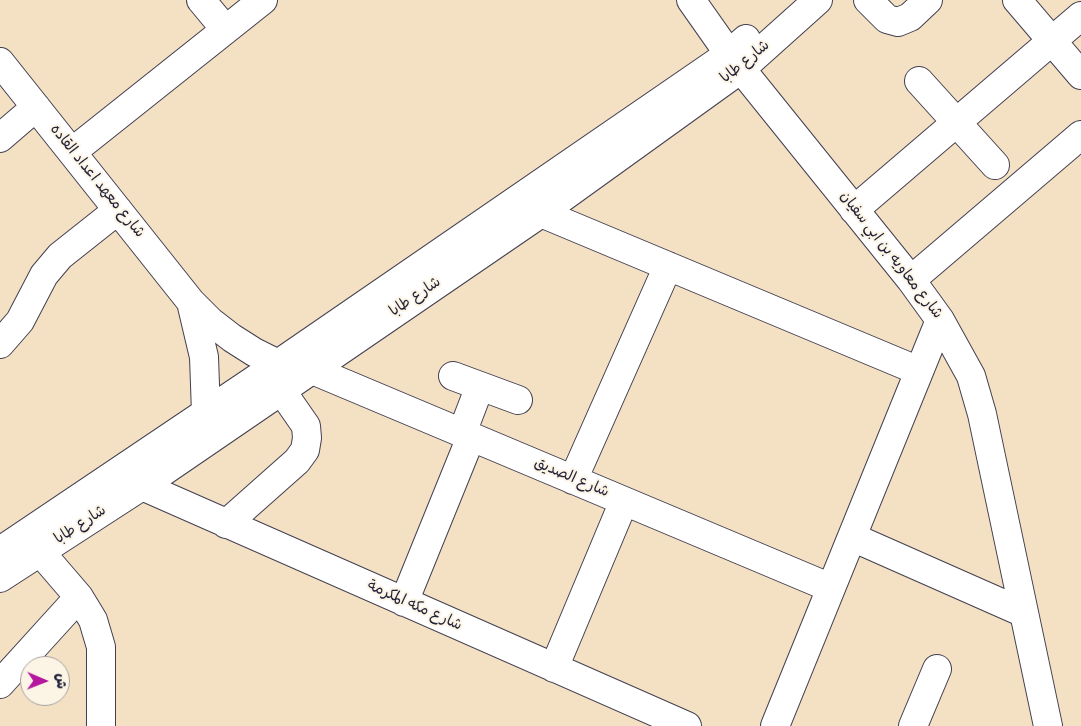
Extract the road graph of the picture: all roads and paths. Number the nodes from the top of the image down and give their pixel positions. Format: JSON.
{"nodes":[{"id":1,"x":201,"y":0,"type":"edge"},
{"id":2,"x":262,"y":0,"type":"edge"},
{"id":3,"x":691,"y":0,"type":"edge"},
{"id":4,"x":790,"y":0,"type":"edge"},
{"id":5,"x":818,"y":0,"type":"edge"},
{"id":6,"x":868,"y":0,"type":"edge"},
{"id":7,"x":928,"y":0,"type":"edge"},
{"id":8,"x":1017,"y":0,"type":"edge"},
{"id":9,"x":1081,"y":16,"type":"edge"},
{"id":10,"x":224,"y":29,"type":"junction"},
{"id":11,"x":1052,"y":41,"type":"junction"},
{"id":12,"x":0,"y":62,"type":"edge"},
{"id":13,"x":735,"y":62,"type":"junction"},
{"id":14,"x":1081,"y":75,"type":"edge"},
{"id":15,"x":920,"y":82,"type":"dead end"},
{"id":16,"x":36,"y":107,"type":"junction"},
{"id":17,"x":956,"y":122,"type":"junction"},
{"id":18,"x":1081,"y":135,"type":"edge"},
{"id":19,"x":0,"y":138,"type":"edge"},
{"id":20,"x":72,"y":152,"type":"junction"},
{"id":21,"x":995,"y":165,"type":"dead end"},
{"id":22,"x":118,"y":210,"type":"junction"},
{"id":23,"x":854,"y":210,"type":"junction"},
{"id":24,"x":541,"y":212,"type":"junction"},
{"id":25,"x":668,"y":266,"type":"junction"},
{"id":26,"x":911,"y":280,"type":"junction"},
{"id":27,"x":191,"y":302,"type":"junction"},
{"id":28,"x":940,"y":320,"type":"junction"},
{"id":29,"x":0,"y":344,"type":"edge"},
{"id":30,"x":310,"y":370,"type":"junction"},
{"id":31,"x":919,"y":371,"type":"junction"},
{"id":32,"x":453,"y":376,"type":"dead end"},
{"id":33,"x":280,"y":377,"type":"junction"},
{"id":34,"x":480,"y":386,"type":"junction"},
{"id":35,"x":518,"y":400,"type":"dead end"},
{"id":36,"x":206,"y":413,"type":"junction"},
{"id":37,"x":467,"y":435,"type":"junction"},
{"id":38,"x":574,"y":480,"type":"junction"},
{"id":39,"x":142,"y":486,"type":"junction"},
{"id":40,"x":624,"y":501,"type":"junction"},
{"id":41,"x":226,"y":524,"type":"junction"},
{"id":42,"x":852,"y":537,"type":"junction"},
{"id":43,"x":34,"y":543,"type":"junction"},
{"id":44,"x":0,"y":551,"type":"edge"},
{"id":45,"x":0,"y":578,"type":"edge"},
{"id":46,"x":831,"y":588,"type":"junction"},
{"id":47,"x":79,"y":598,"type":"junction"},
{"id":48,"x":404,"y":602,"type":"junction"},
{"id":49,"x":1024,"y":613,"type":"junction"},
{"id":50,"x":554,"y":668,"type":"junction"},
{"id":51,"x":937,"y":669,"type":"dead end"},
{"id":52,"x":0,"y":684,"type":"edge"},
{"id":53,"x":1048,"y":725,"type":"edge"},
{"id":54,"x":101,"y":726,"type":"edge"},
{"id":55,"x":686,"y":726,"type":"edge"},
{"id":56,"x":775,"y":726,"type":"edge"},
{"id":57,"x":913,"y":726,"type":"edge"}],
"edges":[{"from":1,"to":10,"type":"street"},
{"from":2,"to":10,"type":"street"},
{"from":3,"to":13,"type":"street","name":"شارع معاويه بن ابي سفيان"},
{"from":4,"to":13,"type":"street","name":"شارع طابا"},
{"from":5,"to":13,"type":"street","name":"شارع طابا"},
{"from":6,"to":7,"type":"street"},
{"from":8,"to":11,"type":"street"},
{"from":9,"to":11,"type":"street"},
{"from":10,"to":20,"type":"street"},
{"from":11,"to":14,"type":"street"},
{"from":11,"to":17,"type":"street"},
{"from":12,"to":16,"type":"street","name":"شارع معهد اعداد القاده"},
{"from":13,"to":23,"type":"street","name":"شارع معاويه بن ابي سفيان"},
{"from":13,"to":24,"type":"street","name":"شارع طابا"},
{"from":13,"to":33,"type":"street","name":"شارع طابا"},
{"from":15,"to":17,"type":"street"},
{"from":16,"to":19,"type":"street"},
{"from":16,"to":20,"type":"street","name":"شارع معهد اعداد القاده"},
{"from":17,"to":21,"type":"street"},
{"from":17,"to":23,"type":"street"},
{"from":18,"to":26,"type":"street"},
{"from":20,"to":22,"type":"street","name":"شارع معهد اعداد القاده"},
{"from":22,"to":27,"type":"street","name":"شارع معهد اعداد القاده"},
{"from":22,"to":29,"type":"street"},
{"from":23,"to":26,"type":"street","name":"شارع معاويه بن ابي سفيان"},
{"from":24,"to":25,"type":"street"},
{"from":24,"to":30,"type":"street","name":"شارع طابا"},
{"from":25,"to":31,"type":"street"},
{"from":25,"to":38,"type":"street"},
{"from":26,"to":28,"type":"street","name":"شارع معاويه بن ابي سفيان"},
{"from":27,"to":33,"type":"street","name":"شارع معهد اعداد القاده"},
{"from":27,"to":36,"type":"street","name":"شارع معهد اعداد القاده"},
{"from":28,"to":31,"type":"street"},
{"from":28,"to":49,"type":"street","name":"شارع معاويه بن ابي سفيان"},
{"from":30,"to":33,"type":"street","name":"شارع طابا"},
{"from":30,"to":37,"type":"street","name":"شارع الصديق"},
{"from":31,"to":42,"type":"street"},
{"from":32,"to":34,"type":"street"},
{"from":33,"to":36,"type":"street","name":"شارع طابا"},
{"from":33,"to":39,"type":"street","name":"شارع طابا"},
{"from":33,"to":41,"type":"street"},
{"from":34,"to":35,"type":"street"},
{"from":34,"to":37,"type":"street"},
{"from":36,"to":43,"type":"street","name":"شارع طابا"},
{"from":37,"to":38,"type":"street","name":"شارع الصديق"},
{"from":37,"to":48,"type":"street"},
{"from":38,"to":40,"type":"street","name":"شارع الصديق"},
{"from":39,"to":41,"type":"street","name":"شارع مكه المكرمة"},
{"from":39,"to":43,"type":"street","name":"شارع طابا"},
{"from":40,"to":46,"type":"street","name":"شارع الصديق"},
{"from":40,"to":50,"type":"street"},
{"from":41,"to":48,"type":"street","name":"شارع مكه المكرمة"},
{"from":42,"to":46,"type":"street"},
{"from":42,"to":49,"type":"street"},
{"from":43,"to":44,"type":"street","name":"شارع طابا"},
{"from":43,"to":45,"type":"street","name":"شارع طابا"},
{"from":43,"to":47,"type":"street"},
{"from":46,"to":56,"type":"street"},
{"from":47,"to":52,"type":"street"},
{"from":47,"to":54,"type":"street"},
{"from":48,"to":50,"type":"street","name":"شارع مكه المكرمة"},
{"from":49,"to":53,"type":"street","name":"شارع معاويه بن ابي سفيان"},
{"from":50,"to":55,"type":"street","name":"شارع مكه المكرمة"},
{"from":51,"to":57,"type":"street"}]}
